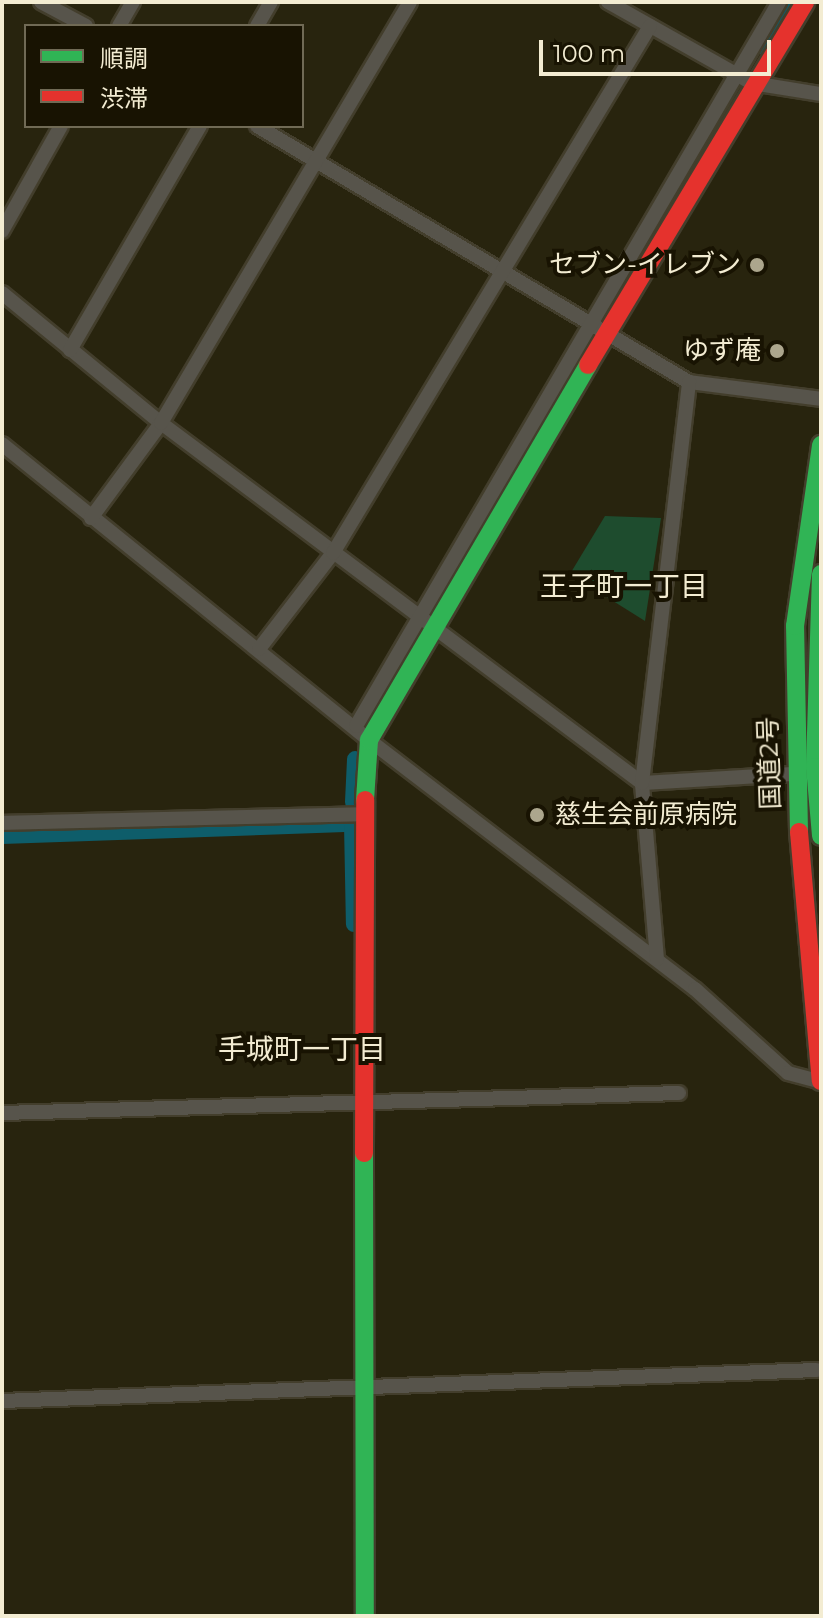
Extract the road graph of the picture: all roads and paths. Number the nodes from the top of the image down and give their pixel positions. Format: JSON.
{"nodes":[{"id":1,"x":41,"y":2,"type":"edge"},
{"id":2,"x":133,"y":2,"type":"edge"},
{"id":3,"x":271,"y":2,"type":"edge"},
{"id":4,"x":410,"y":2,"type":"edge"},
{"id":5,"x":608,"y":2,"type":"edge"},
{"id":6,"x":779,"y":2,"type":"edge"},
{"id":7,"x":808,"y":2,"type":"edge"},
{"id":8,"x":821,"y":7,"type":"edge"},
{"id":9,"x":82,"y":24,"type":"edge"},
{"id":10,"x":120,"y":24,"type":"edge"},
{"id":11,"x":258,"y":24,"type":"edge"},
{"id":12,"x":650,"y":26,"type":"junction"},
{"id":13,"x":743,"y":78,"type":"junction"},
{"id":14,"x":821,"y":94,"type":"edge"},
{"id":15,"x":60,"y":128,"type":"edge"},
{"id":16,"x":199,"y":128,"type":"edge"},
{"id":17,"x":260,"y":128,"type":"edge"},
{"id":18,"x":317,"y":162,"type":"junction"},
{"id":19,"x":2,"y":231,"type":"edge"},
{"id":20,"x":501,"y":269,"type":"junction"},
{"id":21,"x":2,"y":293,"type":"edge"},
{"id":22,"x":598,"y":326,"type":"junction"},
{"id":23,"x":70,"y":350,"type":"junction"},
{"id":24,"x":689,"y":382,"type":"junction"},
{"id":25,"x":821,"y":399,"type":"edge"},
{"id":26,"x":161,"y":423,"type":"junction"},
{"id":27,"x":2,"y":444,"type":"edge"},
{"id":28,"x":821,"y":445,"type":"edge"},
{"id":29,"x":91,"y":518,"type":"junction"},
{"id":30,"x":333,"y":553,"type":"junction"},
{"id":31,"x":821,"y":574,"type":"edge"},
{"id":32,"x":425,"y":622,"type":"junction"},
{"id":33,"x":259,"y":649,"type":"junction"},
{"id":34,"x":362,"y":733,"type":"junction"},
{"id":35,"x":818,"y":767,"type":"edge"},
{"id":36,"x":794,"y":774,"type":"junction"},
{"id":37,"x":642,"y":783,"type":"junction"},
{"id":38,"x":364,"y":814,"type":"junction"},
{"id":39,"x":2,"y":823,"type":"edge"},
{"id":40,"x":821,"y":836,"type":"edge"},
{"id":41,"x":657,"y":959,"type":"junction"},
{"id":42,"x":821,"y":1082,"type":"edge"},
{"id":43,"x":679,"y":1093,"type":"dead end"},
{"id":44,"x":366,"y":1102,"type":"junction"},
{"id":45,"x":2,"y":1113,"type":"edge"},
{"id":46,"x":816,"y":1370,"type":"dead end"},
{"id":47,"x":367,"y":1384,"type":"junction"},
{"id":48,"x":2,"y":1401,"type":"edge"},
{"id":49,"x":365,"y":1616,"type":"edge"}],
"edges":[{"from":1,"to":9,"type":"street"},
{"from":2,"to":10,"type":"street"},
{"from":3,"to":11,"type":"street"},
{"from":4,"to":18,"type":"street"},
{"from":5,"to":12,"type":"street"},
{"from":6,"to":13,"type":"street"},
{"from":7,"to":8,"type":"street"},
{"from":7,"to":13,"type":"main road"},
{"from":12,"to":13,"type":"street"},
{"from":12,"to":20,"type":"street"},
{"from":13,"to":14,"type":"street"},
{"from":13,"to":22,"type":"main road"},
{"from":15,"to":19,"type":"street"},
{"from":16,"to":23,"type":"street"},
{"from":17,"to":18,"type":"street"},
{"from":18,"to":20,"type":"street"},
{"from":18,"to":26,"type":"street"},
{"from":20,"to":22,"type":"street"},
{"from":20,"to":30,"type":"street"},
{"from":21,"to":23,"type":"street"},
{"from":22,"to":24,"type":"street"},
{"from":22,"to":32,"type":"main road"},
{"from":23,"to":26,"type":"street"},
{"from":24,"to":25,"type":"street"},
{"from":24,"to":37,"type":"street"},
{"from":26,"to":29,"type":"street"},
{"from":26,"to":30,"type":"street"},
{"from":27,"to":29,"type":"street"},
{"from":28,"to":36,"type":"main road","name":"国道2号"},
{"from":29,"to":33,"type":"street"},
{"from":30,"to":32,"type":"street"},
{"from":30,"to":33,"type":"street"},
{"from":31,"to":35,"type":"main road","name":"国道2号"},
{"from":32,"to":34,"type":"main road"},
{"from":32,"to":37,"type":"street"},
{"from":33,"to":34,"type":"street"},
{"from":34,"to":38,"type":"main road"},
{"from":34,"to":41,"type":"street"},
{"from":35,"to":40,"type":"main road","name":"国道2号"},
{"from":36,"to":37,"type":"street"},
{"from":36,"to":42,"type":"main road","name":"国道2号"},
{"from":37,"to":41,"type":"street"},
{"from":38,"to":39,"type":"street"},
{"from":38,"to":44,"type":"main road"},
{"from":41,"to":42,"type":"street"},
{"from":43,"to":44,"type":"street"},
{"from":44,"to":45,"type":"street"},
{"from":44,"to":47,"type":"main road"},
{"from":46,"to":47,"type":"street"},
{"from":47,"to":48,"type":"street"},
{"from":47,"to":49,"type":"main road"}]}
